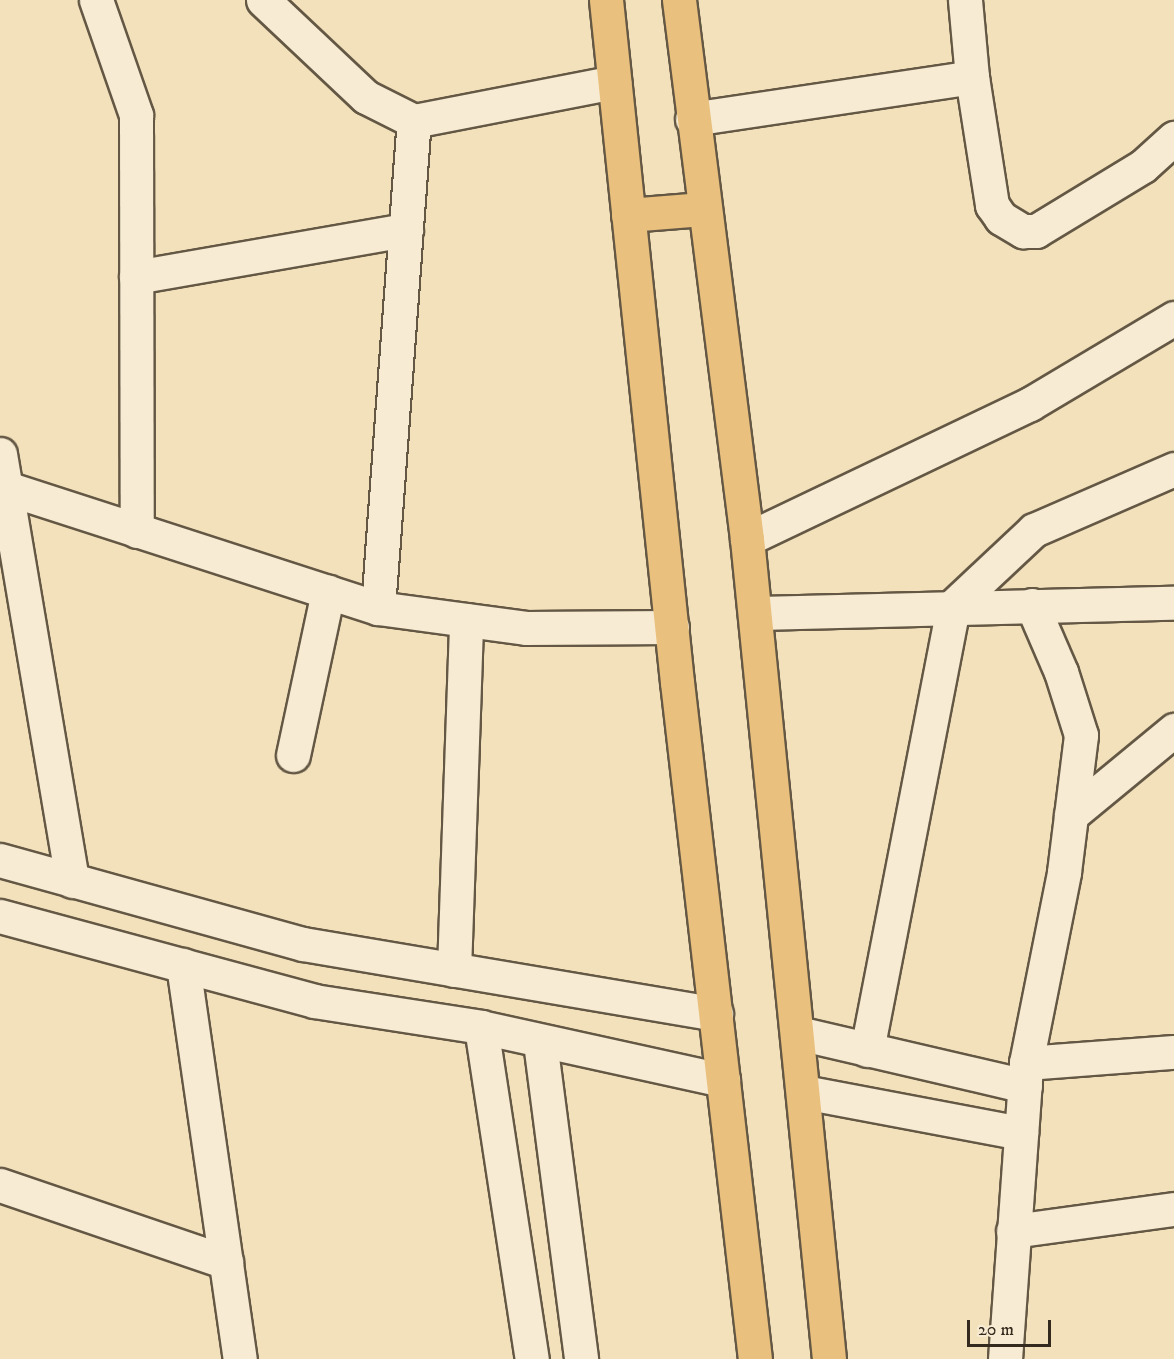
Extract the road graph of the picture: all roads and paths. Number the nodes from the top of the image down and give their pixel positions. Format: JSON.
{"nodes":[{"id":1,"x":96,"y":0,"type":"edge"},
{"id":2,"x":263,"y":0,"type":"edge"},
{"id":3,"x":606,"y":0,"type":"edge"},
{"id":4,"x":679,"y":0,"type":"edge"},
{"id":5,"x":965,"y":0,"type":"edge"},
{"id":6,"x":972,"y":76,"type":"junction"},
{"id":7,"x":614,"y":82,"type":"junction"},
{"id":8,"x":692,"y":119,"type":"junction"},
{"id":9,"x":414,"y":121,"type":"junction"},
{"id":10,"x":1174,"y":138,"type":"edge"},
{"id":11,"x":704,"y":209,"type":"junction"},
{"id":12,"x":628,"y":215,"type":"junction"},
{"id":13,"x":406,"y":230,"type":"junction"},
{"id":14,"x":136,"y":277,"type":"junction"},
{"id":15,"x":1174,"y":318,"type":"edge"},
{"id":16,"x":0,"y":454,"type":"edge"},
{"id":17,"x":1174,"y":469,"type":"edge"},
{"id":18,"x":3,"y":488,"type":"edge"},
{"id":19,"x":137,"y":531,"type":"junction"},
{"id":20,"x":747,"y":539,"type":"junction"},
{"id":21,"x":328,"y":592,"type":"junction"},
{"id":22,"x":1174,"y":603,"type":"edge"},
{"id":23,"x":1032,"y":605,"type":"junction"},
{"id":24,"x":953,"y":606,"type":"junction"},
{"id":25,"x":378,"y":608,"type":"junction"},
{"id":26,"x":755,"y":613,"type":"junction"},
{"id":27,"x":466,"y":620,"type":"junction"},
{"id":28,"x":672,"y":627,"type":"junction"},
{"id":29,"x":1174,"y":730,"type":"edge"},
{"id":30,"x":293,"y":755,"type":"dead end"},
{"id":31,"x":1071,"y":815,"type":"junction"},
{"id":32,"x":0,"y":860,"type":"edge"},
{"id":33,"x":72,"y":881,"type":"junction"},
{"id":34,"x":0,"y":916,"type":"edge"},
{"id":35,"x":183,"y":966,"type":"junction"},
{"id":36,"x":454,"y":970,"type":"junction"},
{"id":37,"x":716,"y":1014,"type":"junction"},
{"id":38,"x":481,"y":1027,"type":"junction"},
{"id":39,"x":798,"y":1033,"type":"junction"},
{"id":40,"x":540,"y":1042,"type":"junction"},
{"id":41,"x":867,"y":1050,"type":"junction"},
{"id":42,"x":1174,"y":1052,"type":"edge"},
{"id":43,"x":1026,"y":1074,"type":"junction"},
{"id":44,"x":723,"y":1080,"type":"junction"},
{"id":45,"x":804,"y":1092,"type":"junction"},
{"id":46,"x":1021,"y":1133,"type":"junction"},
{"id":47,"x":0,"y":1185,"type":"edge"},
{"id":48,"x":1174,"y":1209,"type":"edge"},
{"id":49,"x":1013,"y":1231,"type":"junction"},
{"id":50,"x":226,"y":1262,"type":"junction"},
{"id":51,"x":240,"y":1359,"type":"edge"},
{"id":52,"x":532,"y":1359,"type":"edge"},
{"id":53,"x":581,"y":1359,"type":"edge"},
{"id":54,"x":755,"y":1359,"type":"edge"},
{"id":55,"x":829,"y":1359,"type":"edge"},
{"id":56,"x":1005,"y":1359,"type":"edge"}],
"edges":[{"from":1,"to":14,"type":"street"},
{"from":2,"to":9,"type":"street"},
{"from":3,"to":7,"type":"main road"},
{"from":4,"to":8,"type":"main road"},
{"from":5,"to":6,"type":"street"},
{"from":6,"to":8,"type":"street"},
{"from":6,"to":10,"type":"street"},
{"from":7,"to":9,"type":"street"},
{"from":7,"to":12,"type":"main road"},
{"from":8,"to":11,"type":"main road"},
{"from":9,"to":13,"type":"street"},
{"from":11,"to":12,"type":"main road"},
{"from":11,"to":20,"type":"main road"},
{"from":12,"to":28,"type":"main road"},
{"from":13,"to":14,"type":"street"},
{"from":13,"to":25,"type":"street"},
{"from":14,"to":19,"type":"street"},
{"from":15,"to":20,"type":"street"},
{"from":16,"to":18,"type":"street"},
{"from":17,"to":24,"type":"street"},
{"from":18,"to":19,"type":"street"},
{"from":18,"to":33,"type":"street"},
{"from":19,"to":21,"type":"street"},
{"from":20,"to":26,"type":"main road"},
{"from":21,"to":25,"type":"street"},
{"from":21,"to":30,"type":"street"},
{"from":22,"to":23,"type":"street"},
{"from":23,"to":24,"type":"street"},
{"from":23,"to":31,"type":"street"},
{"from":24,"to":26,"type":"street"},
{"from":24,"to":41,"type":"street"},
{"from":25,"to":27,"type":"street"},
{"from":26,"to":39,"type":"main road"},
{"from":27,"to":28,"type":"street"},
{"from":27,"to":36,"type":"street"},
{"from":28,"to":37,"type":"main road"},
{"from":29,"to":31,"type":"street"},
{"from":31,"to":43,"type":"street"},
{"from":32,"to":33,"type":"street"},
{"from":33,"to":36,"type":"street"},
{"from":34,"to":35,"type":"street"},
{"from":35,"to":38,"type":"street"},
{"from":35,"to":50,"type":"street"},
{"from":36,"to":37,"type":"street"},
{"from":37,"to":44,"type":"main road"},
{"from":38,"to":40,"type":"street"},
{"from":38,"to":52,"type":"street"},
{"from":39,"to":41,"type":"street"},
{"from":39,"to":45,"type":"main road"},
{"from":40,"to":44,"type":"street"},
{"from":40,"to":53,"type":"street"},
{"from":41,"to":43,"type":"street"},
{"from":42,"to":43,"type":"street"},
{"from":43,"to":46,"type":"street"},
{"from":44,"to":54,"type":"main road"},
{"from":45,"to":46,"type":"street"},
{"from":45,"to":55,"type":"main road"},
{"from":46,"to":49,"type":"street"},
{"from":47,"to":50,"type":"street"},
{"from":48,"to":49,"type":"street"},
{"from":49,"to":56,"type":"street"},
{"from":50,"to":51,"type":"street"}]}
